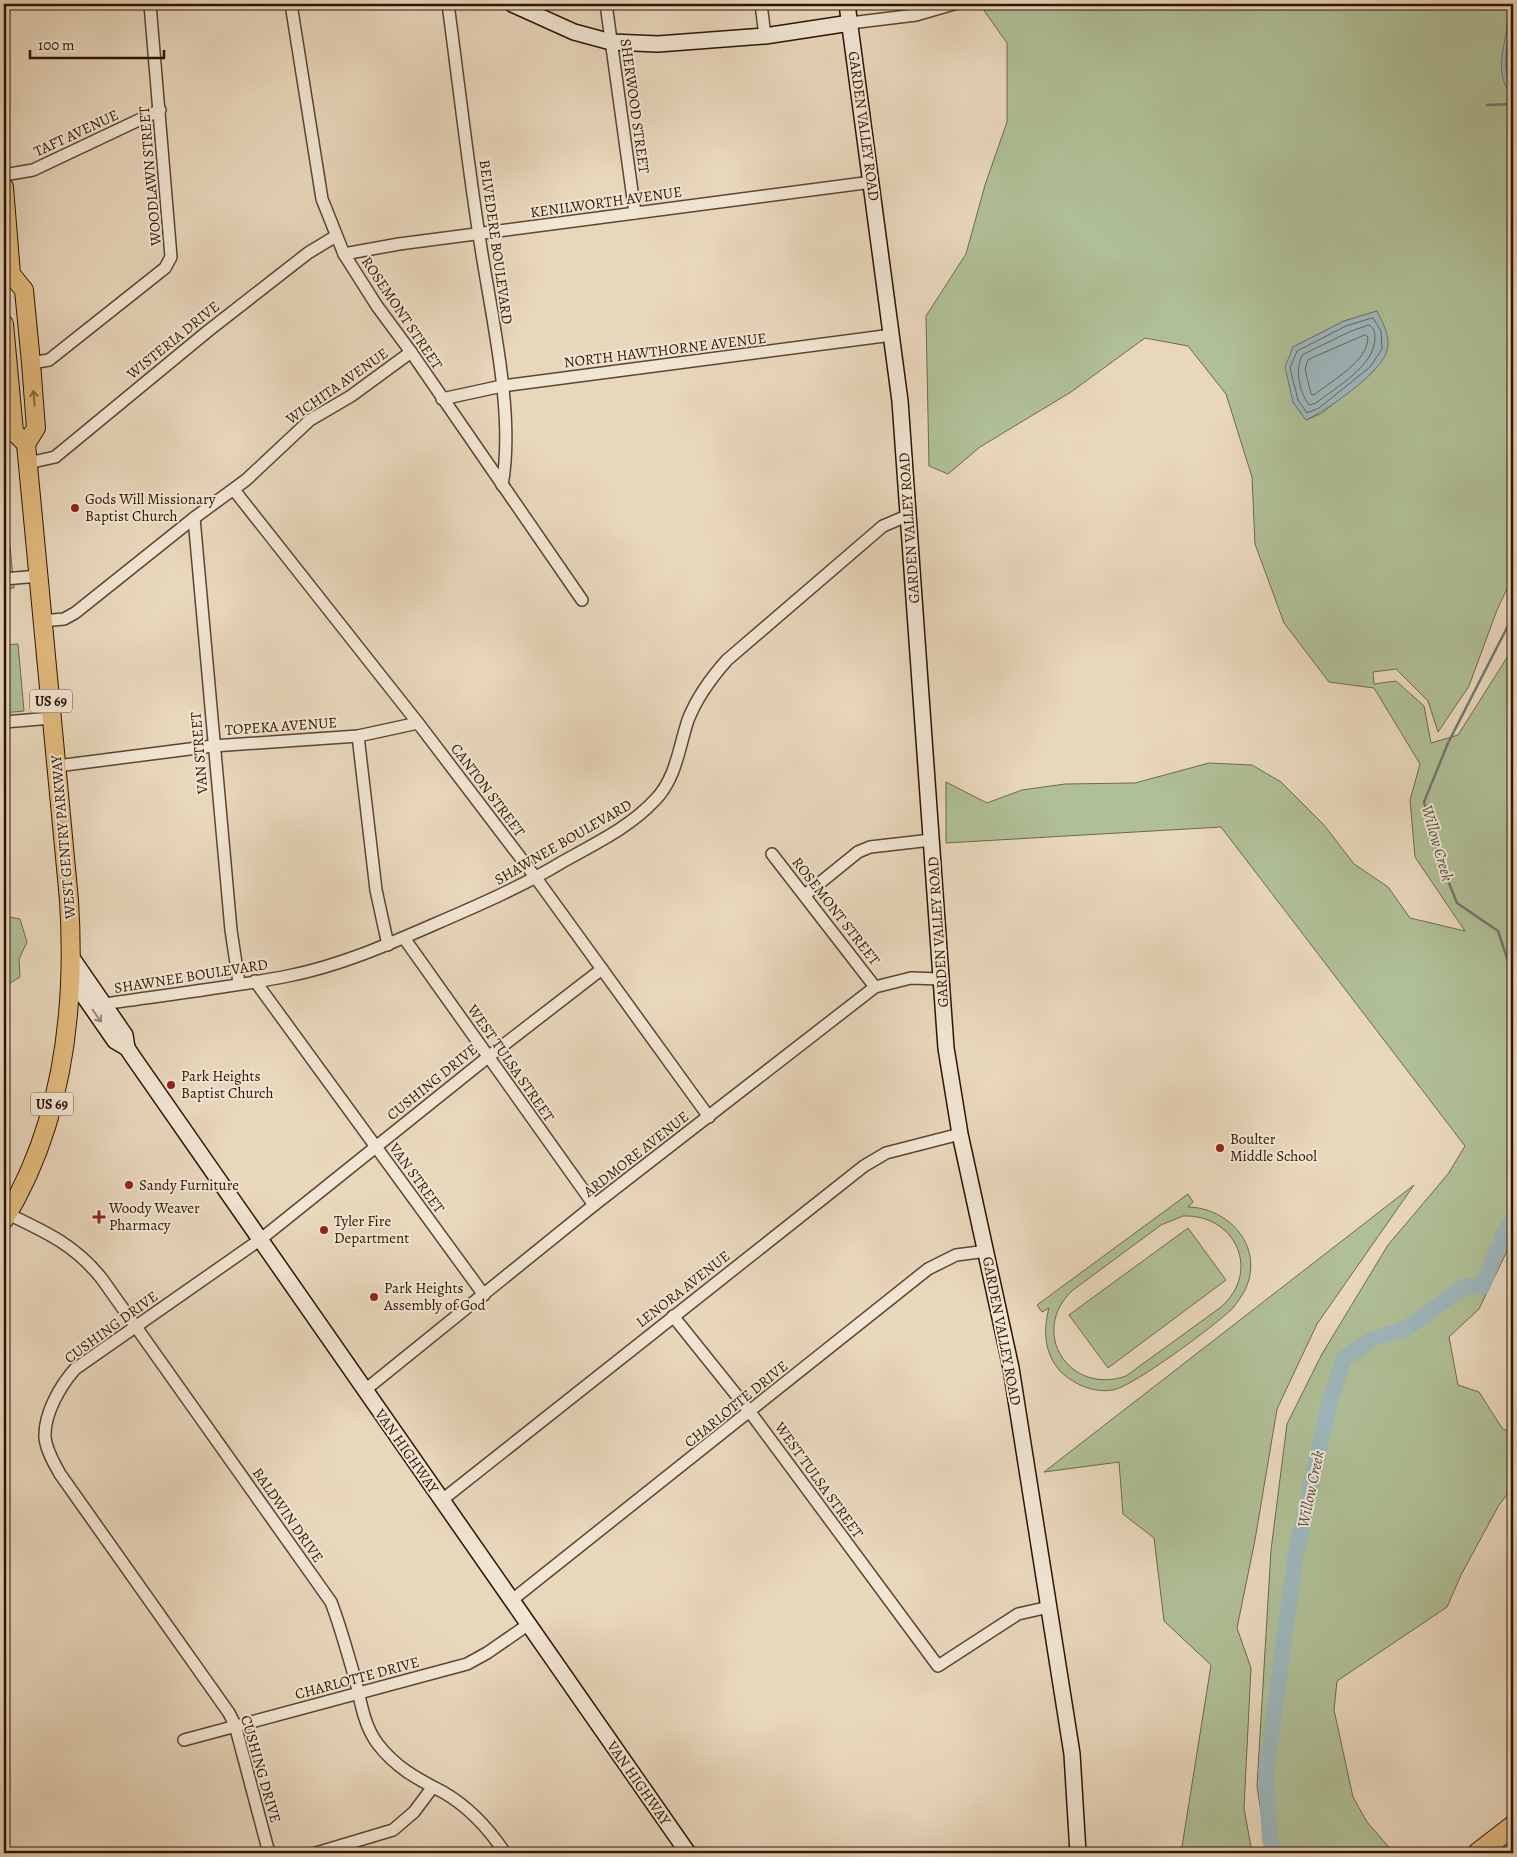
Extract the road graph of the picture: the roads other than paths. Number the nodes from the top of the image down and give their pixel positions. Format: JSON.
{"nodes":[{"id":1,"x":150,"y":4,"type":"edge"},
{"id":2,"x":291,"y":4,"type":"edge"},
{"id":3,"x":448,"y":4,"type":"edge"},
{"id":4,"x":512,"y":4,"type":"edge"},
{"id":5,"x":606,"y":4,"type":"edge"},
{"id":6,"x":761,"y":4,"type":"edge"},
{"id":7,"x":847,"y":4,"type":"edge"},
{"id":8,"x":954,"y":4,"type":"edge"},
{"id":9,"x":850,"y":23,"type":"junction"},
{"id":10,"x":765,"y":36,"type":"junction"},
{"id":11,"x":611,"y":42,"type":"junction"},
{"id":12,"x":160,"y":110,"type":"junction"},
{"id":13,"x":4,"y":174,"type":"edge"},
{"id":14,"x":872,"y":182,"type":"junction"},
{"id":15,"x":4,"y":186,"type":"edge"},
{"id":16,"x":635,"y":213,"type":"junction"},
{"id":17,"x":479,"y":234,"type":"junction"},
{"id":18,"x":336,"y":236,"type":"junction"},
{"id":19,"x":344,"y":254,"type":"junction"},
{"id":20,"x":7,"y":280,"type":"edge"},
{"id":21,"x":4,"y":324,"type":"edge"},
{"id":22,"x":892,"y":335,"type":"junction"},
{"id":23,"x":411,"y":352,"type":"junction"},
{"id":24,"x":6,"y":357,"type":"edge"},
{"id":25,"x":31,"y":363,"type":"junction"},
{"id":26,"x":502,"y":386,"type":"junction"},
{"id":27,"x":442,"y":399,"type":"junction"},
{"id":28,"x":26,"y":444,"type":"junction"},
{"id":29,"x":28,"y":463,"type":"junction"},
{"id":30,"x":502,"y":485,"type":"junction"},
{"id":31,"x":234,"y":490,"type":"junction"},
{"id":32,"x":909,"y":515,"type":"junction"},
{"id":33,"x":194,"y":518,"type":"junction"},
{"id":34,"x":39,"y":576,"type":"junction"},
{"id":35,"x":4,"y":579,"type":"edge"},
{"id":36,"x":582,"y":600,"type":"dead end"},
{"id":37,"x":42,"y":621,"type":"junction"},
{"id":38,"x":52,"y":718,"type":"junction"},
{"id":39,"x":4,"y":722,"type":"edge"},
{"id":40,"x":418,"y":723,"type":"junction"},
{"id":41,"x":358,"y":736,"type":"junction"},
{"id":42,"x":213,"y":746,"type":"junction"},
{"id":43,"x":57,"y":766,"type":"junction"},
{"id":44,"x":931,"y":840,"type":"junction"},
{"id":45,"x":772,"y":854,"type":"dead end"},
{"id":46,"x":536,"y":878,"type":"junction"},
{"id":47,"x":805,"y":895,"type":"junction"},
{"id":48,"x":404,"y":938,"type":"junction"},
{"id":49,"x":388,"y":945,"type":"junction"},
{"id":50,"x":72,"y":958,"type":"junction"},
{"id":51,"x":602,"y":969,"type":"junction"},
{"id":52,"x":72,"y":979,"type":"junction"},
{"id":53,"x":940,"y":979,"type":"junction"},
{"id":54,"x":255,"y":981,"type":"junction"},
{"id":55,"x":239,"y":983,"type":"junction"},
{"id":56,"x":875,"y":987,"type":"junction"},
{"id":57,"x":104,"y":1004,"type":"junction"},
{"id":58,"x":127,"y":1048,"type":"junction"},
{"id":59,"x":488,"y":1057,"type":"junction"},
{"id":60,"x":709,"y":1117,"type":"junction"},
{"id":61,"x":960,"y":1134,"type":"junction"},
{"id":62,"x":376,"y":1146,"type":"junction"},
{"id":63,"x":594,"y":1205,"type":"junction"},
{"id":64,"x":6,"y":1217,"type":"edge"},
{"id":65,"x":260,"y":1240,"type":"junction"},
{"id":66,"x":987,"y":1251,"type":"junction"},
{"id":67,"x":484,"y":1295,"type":"junction"},
{"id":68,"x":673,"y":1316,"type":"junction"},
{"id":69,"x":138,"y":1326,"type":"junction"},
{"id":70,"x":365,"y":1390,"type":"junction"},
{"id":71,"x":750,"y":1412,"type":"junction"},
{"id":72,"x":442,"y":1500,"type":"junction"},
{"id":73,"x":512,"y":1600,"type":"junction"},
{"id":74,"x":1049,"y":1607,"type":"junction"},
{"id":75,"x":529,"y":1624,"type":"junction"},
{"id":76,"x":359,"y":1694,"type":"junction"},
{"id":77,"x":235,"y":1724,"type":"junction"},
{"id":78,"x":184,"y":1740,"type":"dead end"},
{"id":79,"x":432,"y":1788,"type":"junction"},
{"id":80,"x":1513,"y":1826,"type":"edge"},
{"id":81,"x":269,"y":1853,"type":"edge"},
{"id":82,"x":316,"y":1853,"type":"edge"},
{"id":83,"x":505,"y":1853,"type":"edge"},
{"id":84,"x":688,"y":1853,"type":"edge"},
{"id":85,"x":1078,"y":1853,"type":"edge"},
{"id":86,"x":1478,"y":1853,"type":"edge"}],
"edges":[{"from":1,"to":12,"type":"street","name":"WOODLAWN STREET"},
{"from":2,"to":18,"type":"street","name":"ROSEMONT STREET"},
{"from":3,"to":17,"type":"street","name":"BELVEDERE BOULEVARD"},
{"from":4,"to":11,"type":"street"},
{"from":5,"to":11,"type":"street","name":"SHERWOOD STREET"},
{"from":6,"to":10,"type":"street"},
{"from":7,"to":9,"type":"street","name":"GARDEN VALLEY ROAD"},
{"from":8,"to":9,"type":"street"},
{"from":9,"to":10,"type":"street"},
{"from":9,"to":14,"type":"street","name":"GARDEN VALLEY ROAD"},
{"from":10,"to":11,"type":"street"},
{"from":11,"to":16,"type":"street","name":"SHERWOOD STREET"},
{"from":12,"to":13,"type":"street","name":"TAFT AVENUE"},
{"from":12,"to":25,"type":"street","name":"WOODLAWN STREET"},
{"from":14,"to":16,"type":"street","name":"KENILWORTH AVENUE"},
{"from":14,"to":22,"type":"street","name":"GARDEN VALLEY ROAD"},
{"from":15,"to":20,"type":"main road","name":"WEST GENTRY PARKWAY","number":"US 69"},
{"from":16,"to":17,"type":"street","name":"KENILWORTH AVENUE"},
{"from":17,"to":19,"type":"street","name":"KENILWORTH AVENUE"},
{"from":17,"to":26,"type":"street","name":"BELVEDERE BOULEVARD"},
{"from":18,"to":19,"type":"street","name":"ROSEMONT STREET"},
{"from":18,"to":29,"type":"street","name":"WISTERIA DRIVE"},
{"from":19,"to":23,"type":"street","name":"ROSEMONT STREET"},
{"from":20,"to":25,"type":"main road","name":"WEST GENTRY PARKWAY","number":"US 69"},
{"from":21,"to":24,"type":"main road","name":"WEST GENTRY PARKWAY","number":"US 69"},
{"from":22,"to":26,"type":"street","name":"NORTH HAWTHORNE AVENUE"},
{"from":22,"to":32,"type":"street","name":"GARDEN VALLEY ROAD"},
{"from":23,"to":27,"type":"street","name":"ROSEMONT STREET"},
{"from":23,"to":31,"type":"street","name":"WICHITA AVENUE"},
{"from":24,"to":25,"type":"street"},
{"from":24,"to":28,"type":"main road","name":"WEST GENTRY PARKWAY","number":"US 69"},
{"from":28,"to":25,"type":"main road","name":"WEST GENTRY PARKWAY","number":"US 69","one_way":true},
{"from":26,"to":27,"type":"street","name":"NORTH HAWTHORNE AVENUE"},
{"from":26,"to":30,"type":"street","name":"BELVEDERE BOULEVARD"},
{"from":27,"to":30,"type":"street","name":"ROSEMONT STREET"},
{"from":28,"to":29,"type":"main road","name":"WEST GENTRY PARKWAY","number":"US 69"},
{"from":29,"to":34,"type":"main road","name":"WEST GENTRY PARKWAY","number":"US 69"},
{"from":30,"to":36,"type":"street","name":"ROSEMONT STREET"},
{"from":31,"to":33,"type":"street","name":"WICHITA AVENUE"},
{"from":31,"to":40,"type":"street","name":"CANTON STREET"},
{"from":32,"to":44,"type":"street","name":"GARDEN VALLEY ROAD"},
{"from":32,"to":46,"type":"street","name":"SHAWNEE BOULEVARD"},
{"from":33,"to":37,"type":"street","name":"WICHITA AVENUE"},
{"from":33,"to":42,"type":"street","name":"VAN STREET"},
{"from":34,"to":35,"type":"street"},
{"from":34,"to":37,"type":"main road","name":"WEST GENTRY PARKWAY","number":"US 69"},
{"from":37,"to":38,"type":"main road","name":"WEST GENTRY PARKWAY","number":"US 69"},
{"from":38,"to":39,"type":"street"},
{"from":38,"to":43,"type":"main road","name":"WEST GENTRY PARKWAY","number":"US 69"},
{"from":40,"to":41,"type":"street","name":"TOPEKA AVENUE"},
{"from":40,"to":46,"type":"street","name":"CANTON STREET"},
{"from":41,"to":42,"type":"street","name":"TOPEKA AVENUE"},
{"from":41,"to":49,"type":"street"},
{"from":42,"to":43,"type":"street","name":"TOPEKA AVENUE"},
{"from":42,"to":55,"type":"street","name":"VAN STREET"},
{"from":43,"to":50,"type":"main road","name":"WEST GENTRY PARKWAY","number":"US 69"},
{"from":44,"to":47,"type":"street"},
{"from":44,"to":53,"type":"street","name":"GARDEN VALLEY ROAD"},
{"from":45,"to":47,"type":"street","name":"ROSEMONT STREET"},
{"from":46,"to":48,"type":"street","name":"SHAWNEE BOULEVARD"},
{"from":46,"to":51,"type":"street","name":"CANTON STREET"},
{"from":47,"to":56,"type":"street","name":"ROSEMONT STREET"},
{"from":48,"to":49,"type":"street","name":"SHAWNEE BOULEVARD"},
{"from":48,"to":59,"type":"street","name":"WEST TULSA STREET"},
{"from":49,"to":54,"type":"street","name":"SHAWNEE BOULEVARD"},
{"from":50,"to":52,"type":"main road","name":"WEST GENTRY PARKWAY","number":"US 69"},
{"from":50,"to":57,"type":"street","name":"VAN HIGHWAY"},
{"from":51,"to":59,"type":"street","name":"CUSHING DRIVE"},
{"from":51,"to":60,"type":"street","name":"CANTON STREET"},
{"from":52,"to":58,"type":"street","name":"VAN HIGHWAY","one_way":true},
{"from":52,"to":64,"type":"main road","name":"WEST GENTRY PARKWAY","number":"US 69"},
{"from":53,"to":56,"type":"street","name":"ARDMORE AVENUE"},
{"from":53,"to":61,"type":"street","name":"GARDEN VALLEY ROAD"},
{"from":54,"to":55,"type":"street","name":"SHAWNEE BOULEVARD"},
{"from":54,"to":62,"type":"street","name":"VAN STREET"},
{"from":55,"to":57,"type":"street","name":"SHAWNEE BOULEVARD"},
{"from":56,"to":60,"type":"street","name":"ARDMORE AVENUE"},
{"from":57,"to":58,"type":"street","name":"VAN HIGHWAY"},
{"from":58,"to":65,"type":"street","name":"VAN HIGHWAY"},
{"from":59,"to":62,"type":"street","name":"CUSHING DRIVE"},
{"from":59,"to":63,"type":"street","name":"WEST TULSA STREET"},
{"from":60,"to":63,"type":"street","name":"ARDMORE AVENUE"},
{"from":61,"to":66,"type":"street","name":"GARDEN VALLEY ROAD"},
{"from":61,"to":68,"type":"street","name":"LENORA AVENUE"},
{"from":62,"to":65,"type":"street","name":"CUSHING DRIVE"},
{"from":62,"to":67,"type":"street","name":"VAN STREET"},
{"from":63,"to":67,"type":"street","name":"ARDMORE AVENUE"},
{"from":64,"to":69,"type":"street","name":"BALDWIN DRIVE"},
{"from":65,"to":69,"type":"street","name":"CUSHING DRIVE"},
{"from":65,"to":70,"type":"street","name":"VAN HIGHWAY"},
{"from":66,"to":71,"type":"street","name":"CHARLOTTE DRIVE"},
{"from":66,"to":74,"type":"street","name":"GARDEN VALLEY ROAD"},
{"from":67,"to":70,"type":"street","name":"ARDMORE AVENUE"},
{"from":68,"to":71,"type":"street","name":"WEST TULSA STREET"},
{"from":68,"to":72,"type":"street","name":"LENORA AVENUE"},
{"from":69,"to":76,"type":"street","name":"BALDWIN DRIVE"},
{"from":69,"to":77,"type":"street","name":"CUSHING DRIVE"},
{"from":70,"to":72,"type":"street","name":"VAN HIGHWAY"},
{"from":71,"to":73,"type":"street","name":"CHARLOTTE DRIVE"},
{"from":71,"to":74,"type":"street","name":"WEST TULSA STREET"},
{"from":72,"to":73,"type":"street","name":"VAN HIGHWAY"},
{"from":73,"to":75,"type":"street","name":"VAN HIGHWAY"},
{"from":74,"to":85,"type":"street","name":"GARDEN VALLEY ROAD"},
{"from":75,"to":76,"type":"street","name":"CHARLOTTE DRIVE"},
{"from":75,"to":84,"type":"street","name":"VAN HIGHWAY"},
{"from":76,"to":77,"type":"street","name":"CHARLOTTE DRIVE"},
{"from":76,"to":79,"type":"street","name":"BALDWIN DRIVE"},
{"from":77,"to":78,"type":"street","name":"CHARLOTTE DRIVE"},
{"from":77,"to":81,"type":"street","name":"CUSHING DRIVE"},
{"from":79,"to":82,"type":"street"},
{"from":79,"to":83,"type":"street","name":"BALDWIN DRIVE"},
{"from":80,"to":86,"type":"highway"}]}
